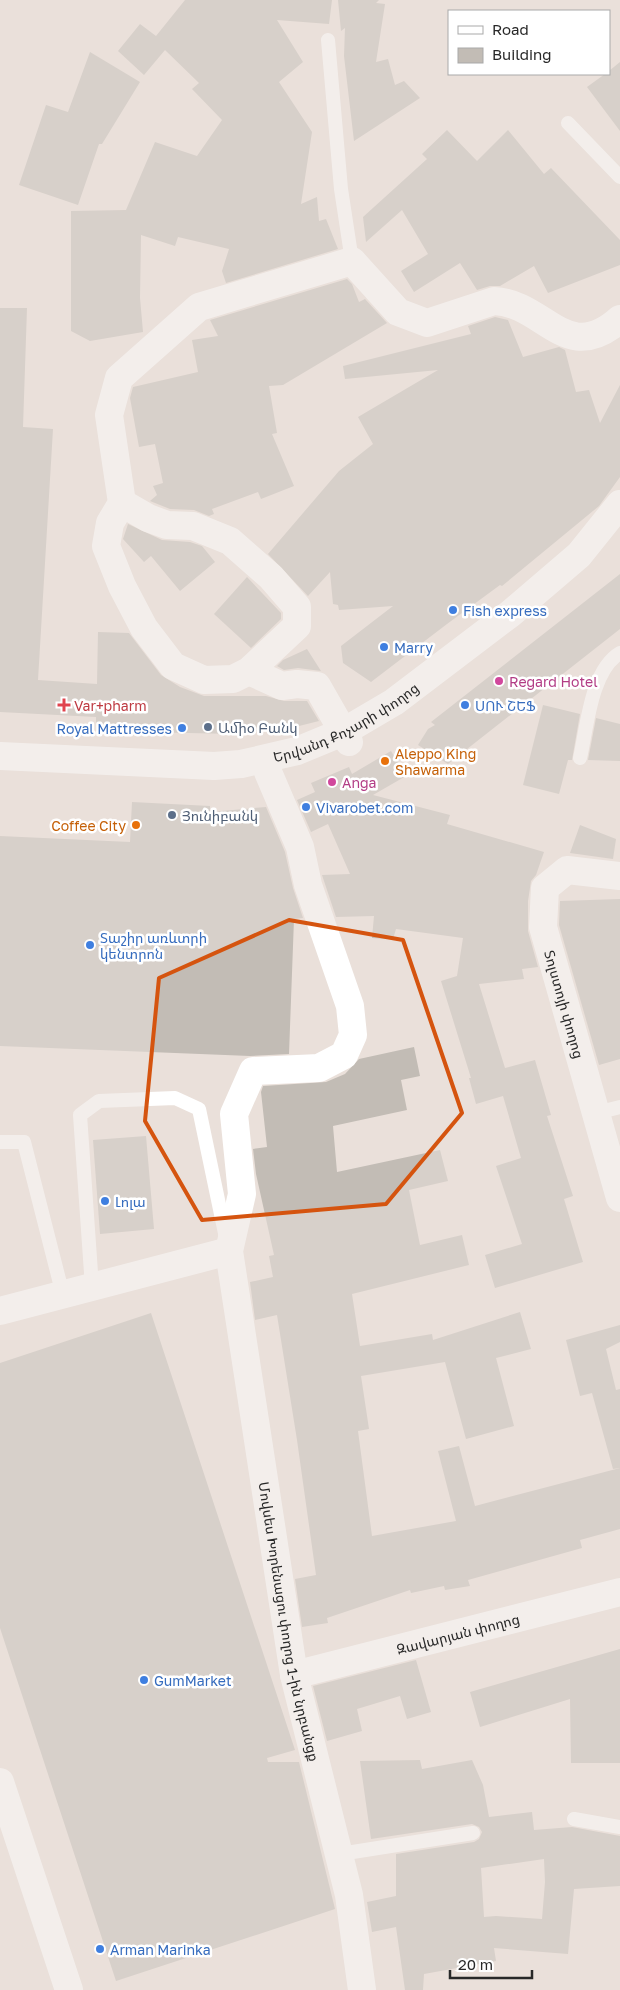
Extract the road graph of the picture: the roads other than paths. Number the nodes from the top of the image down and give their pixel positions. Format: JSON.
{"nodes":[{"id":1,"x":328,"y":40,"type":"dead end"},
{"id":2,"x":568,"y":123,"type":"dead end"},
{"id":3,"x":620,"y":178,"type":"edge"},
{"id":4,"x":352,"y":262,"type":"junction"},
{"id":5,"x":620,"y":319,"type":"edge"},
{"id":6,"x":122,"y":503,"type":"junction"},
{"id":7,"x":620,"y":504,"type":"edge"},
{"id":8,"x":620,"y":520,"type":"edge"},
{"id":9,"x":620,"y":653,"type":"edge"},
{"id":10,"x":249,"y":672,"type":"junction"},
{"id":11,"x":346,"y":737,"type":"junction"},
{"id":12,"x":0,"y":756,"type":"edge"},
{"id":13,"x":580,"y":758,"type":"dead end"},
{"id":14,"x":0,"y":770,"type":"edge"},
{"id":15,"x":268,"y":772,"type":"junction"},
{"id":16,"x":620,"y":876,"type":"edge"},
{"id":17,"x":608,"y":1110,"type":"edge"},
{"id":18,"x":0,"y":1142,"type":"edge"},
{"id":19,"x":620,"y":1198,"type":"edge"},
{"id":20,"x":229,"y":1251,"type":"junction"},
{"id":21,"x":92,"y":1287,"type":"junction"},
{"id":22,"x":63,"y":1295,"type":"junction"},
{"id":23,"x":0,"y":1311,"type":"edge"},
{"id":24,"x":620,"y":1592,"type":"edge"},
{"id":25,"x":294,"y":1675,"type":"junction"},
{"id":26,"x":0,"y":1792,"type":"edge"},
{"id":27,"x":574,"y":1819,"type":"dead end"},
{"id":28,"x":620,"y":1827,"type":"edge"},
{"id":29,"x":473,"y":1833,"type":"dead end"},
{"id":30,"x":340,"y":1854,"type":"junction"},
{"id":31,"x":60,"y":1990,"type":"edge"},
{"id":32,"x":69,"y":1990,"type":"edge"},
{"id":33,"x":362,"y":1990,"type":"edge"}],
"edges":[{"from":1,"to":4,"type":"lane"},
{"from":2,"to":3,"type":"lane"},
{"from":4,"to":5,"type":"street"},
{"from":4,"to":6,"type":"street"},
{"from":6,"to":10,"type":"street"},
{"from":6,"to":10,"type":"street"},
{"from":7,"to":11,"type":"street","name":"Երվանդ Քոչարի փողոց"},
{"from":8,"to":11,"type":"street","name":"Երվանդ Քոչարի փողոց"},
{"from":9,"to":13,"type":"lane"},
{"from":10,"to":11,"type":"street"},
{"from":11,"to":12,"type":"street","name":"Երվանդ Քոչարի փողոց"},
{"from":11,"to":15,"type":"street","name":"Երվանդ Քոչարի փողոց"},
{"from":14,"to":15,"type":"street","name":"Երվանդ Քոչարի փողոց"},
{"from":15,"to":20,"type":"street"},
{"from":16,"to":17,"type":"street","name":"Տոլստոյի փողոց"},
{"from":17,"to":19,"type":"street","name":"Տոլստոյի փողոց"},
{"from":18,"to":22,"type":"lane"},
{"from":20,"to":21,"type":"street"},
{"from":20,"to":21,"type":"lane"},
{"from":20,"to":25,"type":"street","name":"Մովսես Խորենացու փողոց 1-ին նրբանցք"},
{"from":21,"to":22,"type":"street"},
{"from":22,"to":23,"type":"street"},
{"from":24,"to":25,"type":"street","name":"Զավարյան փողոց"},
{"from":25,"to":30,"type":"street","name":"Մովսես Խորենացու փողոց 1-ին նրբանցք"},
{"from":26,"to":31,"type":"street"},
{"from":26,"to":32,"type":"street"},
{"from":27,"to":28,"type":"lane"},
{"from":29,"to":30,"type":"lane"},
{"from":30,"to":33,"type":"street","name":"Մովսես Խորենացու փողոց 1-ին նրբանցք"}]}
